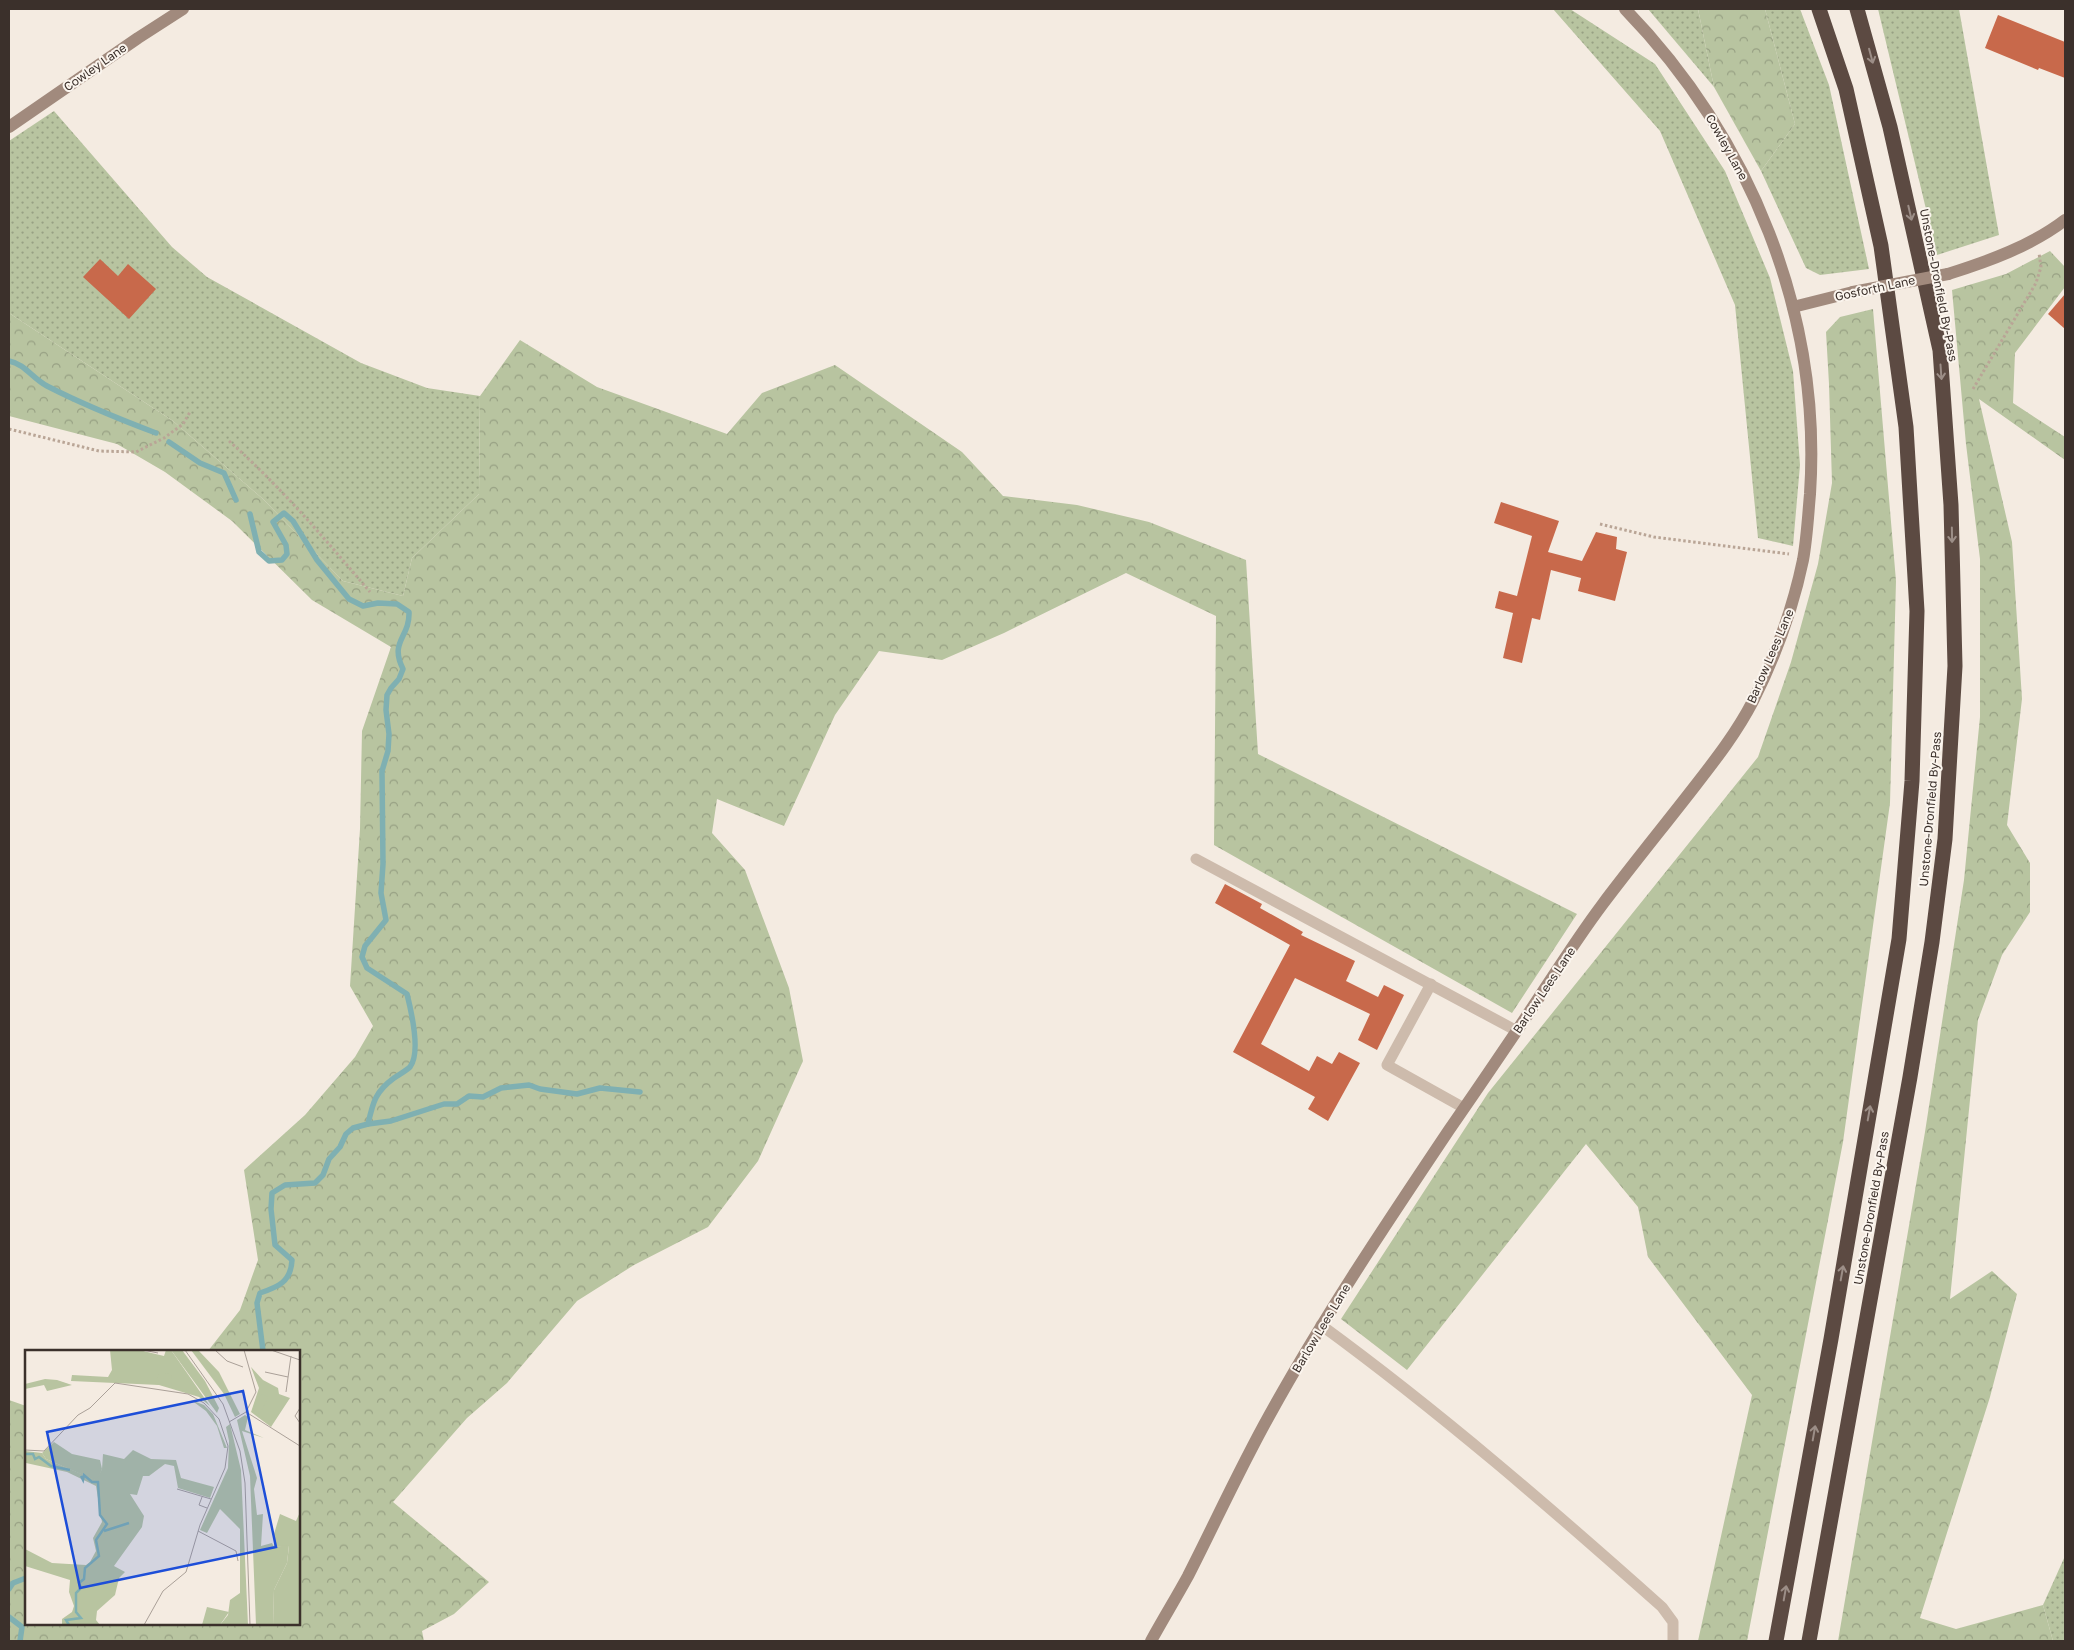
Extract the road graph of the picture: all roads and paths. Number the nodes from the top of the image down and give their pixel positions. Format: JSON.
{"nodes":[{"id":1,"x":184,"y":9,"type":"edge"},
{"id":2,"x":1624,"y":9,"type":"edge"},
{"id":3,"x":1819,"y":9,"type":"edge"},
{"id":4,"x":1857,"y":9,"type":"edge"},
{"id":5,"x":9,"y":127,"type":"edge"},
{"id":6,"x":2065,"y":220,"type":"edge"},
{"id":7,"x":2034,"y":239,"type":"junction"},
{"id":8,"x":1793,"y":307,"type":"junction"},
{"id":9,"x":1973,"y":389,"type":"dead end"},
{"id":10,"x":190,"y":412,"type":"dead end"},
{"id":11,"x":9,"y":429,"type":"edge"},
{"id":12,"x":229,"y":441,"type":"dead end"},
{"id":13,"x":1600,"y":524,"type":"dead end"},
{"id":14,"x":1804,"y":557,"type":"junction"},
{"id":15,"x":370,"y":592,"type":"dead end"},
{"id":16,"x":1196,"y":859,"type":"dead end"},
{"id":17,"x":1432,"y":984,"type":"junction"},
{"id":18,"x":1517,"y":1031,"type":"junction"},
{"id":19,"x":1464,"y":1108,"type":"junction"},
{"id":20,"x":1321,"y":1325,"type":"junction"},
{"id":21,"x":1151,"y":1641,"type":"edge"},
{"id":22,"x":1674,"y":1641,"type":"edge"},
{"id":23,"x":1776,"y":1641,"type":"edge"},
{"id":24,"x":1809,"y":1641,"type":"edge"}],
"edges":[{"from":1,"to":5,"type":"street","name":"Cowley Lane"},
{"from":2,"to":8,"type":"street","name":"Cowley Lane"},
{"from":23,"to":3,"type":"highway","name":"Unstone-Dronfield By-Pass","one_way":true},
{"from":4,"to":24,"type":"highway","name":"Unstone-Dronfield By-Pass","one_way":true},
{"from":6,"to":7,"type":"street","name":"Gosforth Lane"},
{"from":7,"to":8,"type":"street","name":"Gosforth Lane","bridge":true},
{"from":7,"to":9,"type":"path"},
{"from":8,"to":14,"type":"street","name":"Barlow Lees Lane"},
{"from":10,"to":11,"type":"path"},
{"from":12,"to":15,"type":"path"},
{"from":13,"to":14,"type":"path"},
{"from":14,"to":18,"type":"street","name":"Barlow Lees Lane"},
{"from":16,"to":17,"type":"lane"},
{"from":17,"to":18,"type":"lane"},
{"from":17,"to":19,"type":"lane"},
{"from":18,"to":19,"type":"street","name":"Barlow Lees Lane"},
{"from":19,"to":20,"type":"street","name":"Barlow Lees Lane"},
{"from":20,"to":21,"type":"street","name":"Barlow Lees Lane"},
{"from":20,"to":22,"type":"lane"}]}
